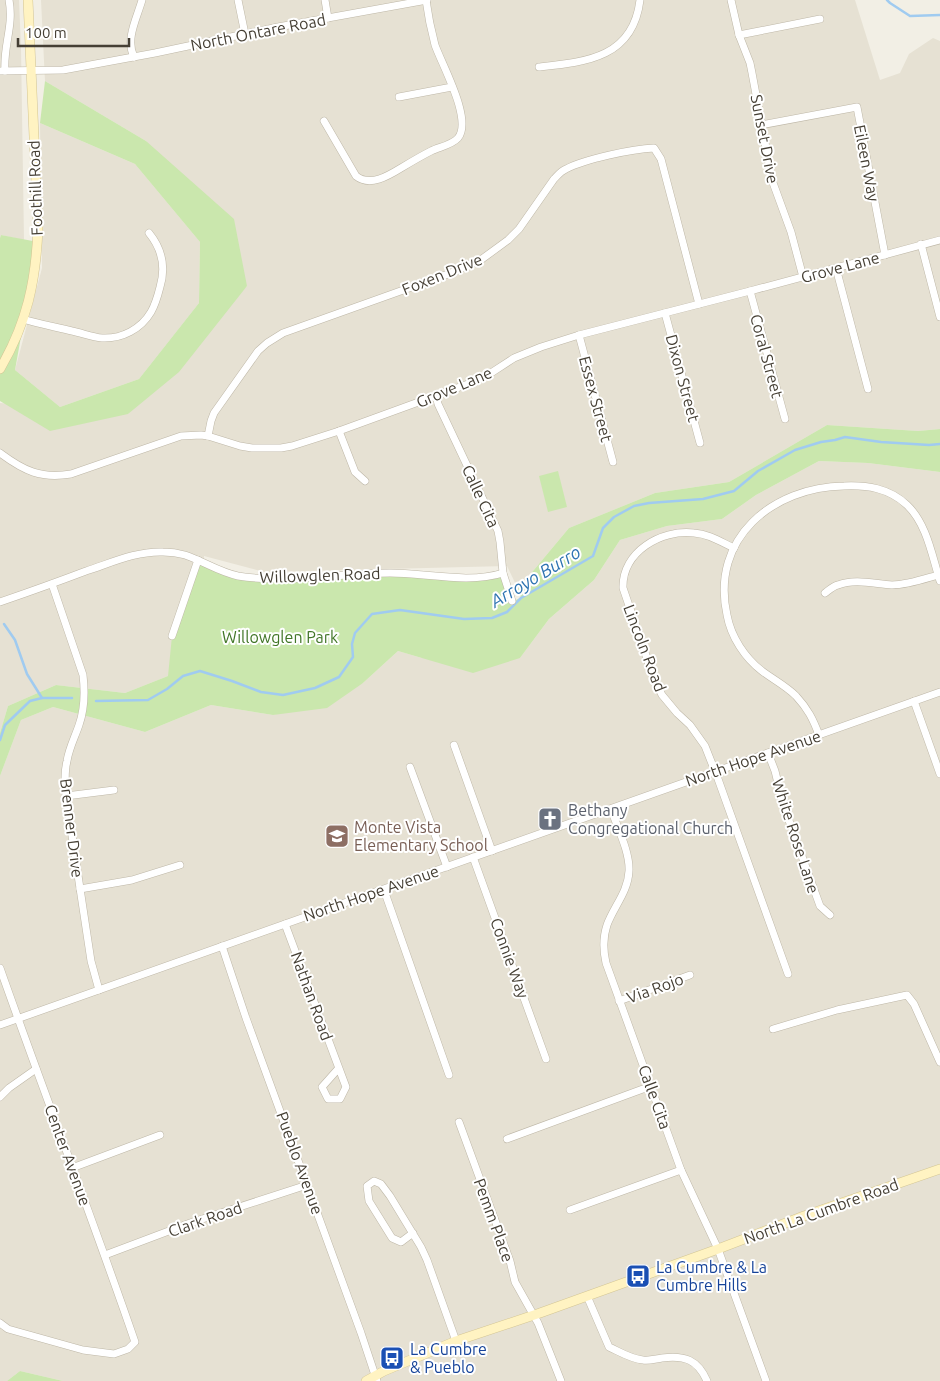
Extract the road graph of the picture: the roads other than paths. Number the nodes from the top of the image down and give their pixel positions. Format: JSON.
{"nodes":[{"id":1,"x":8,"y":0,"type":"edge"},
{"id":2,"x":28,"y":0,"type":"edge"},
{"id":3,"x":142,"y":0,"type":"edge"},
{"id":4,"x":238,"y":0,"type":"edge"},
{"id":5,"x":325,"y":0,"type":"edge"},
{"id":6,"x":427,"y":0,"type":"edge"},
{"id":7,"x":640,"y":0,"type":"edge"},
{"id":8,"x":731,"y":0,"type":"edge"},
{"id":9,"x":328,"y":18,"type":"junction"},
{"id":10,"x":820,"y":19,"type":"dead end"},
{"id":11,"x":245,"y":34,"type":"junction"},
{"id":12,"x":738,"y":35,"type":"junction"},
{"id":13,"x":134,"y":57,"type":"junction"},
{"id":14,"x":539,"y":67,"type":"dead end"},
{"id":15,"x":2,"y":71,"type":"edge"},
{"id":16,"x":30,"y":71,"type":"junction"},
{"id":17,"x":452,"y":87,"type":"junction"},
{"id":18,"x":399,"y":97,"type":"dead end"},
{"id":19,"x":324,"y":121,"type":"dead end"},
{"id":20,"x":762,"y":125,"type":"junction"},
{"id":21,"x":149,"y":233,"type":"dead end"},
{"id":22,"x":940,"y":240,"type":"edge"},
{"id":23,"x":920,"y":244,"type":"junction"},
{"id":24,"x":885,"y":255,"type":"junction"},
{"id":25,"x":836,"y":268,"type":"junction"},
{"id":26,"x":803,"y":277,"type":"junction"},
{"id":27,"x":750,"y":292,"type":"junction"},
{"id":28,"x":699,"y":304,"type":"junction"},
{"id":29,"x":666,"y":313,"type":"junction"},
{"id":30,"x":940,"y":317,"type":"edge"},
{"id":31,"x":23,"y":319,"type":"junction"},
{"id":32,"x":580,"y":335,"type":"junction"},
{"id":33,"x":0,"y":369,"type":"edge"},
{"id":34,"x":868,"y":389,"type":"dead end"},
{"id":35,"x":436,"y":396,"type":"junction"},
{"id":36,"x":785,"y":420,"type":"dead end"},
{"id":37,"x":339,"y":430,"type":"junction"},
{"id":38,"x":208,"y":436,"type":"junction"},
{"id":39,"x":700,"y":443,"type":"dead end"},
{"id":40,"x":0,"y":453,"type":"edge"},
{"id":41,"x":613,"y":462,"type":"dead end"},
{"id":42,"x":365,"y":481,"type":"dead end"},
{"id":43,"x":734,"y":548,"type":"junction"},
{"id":44,"x":198,"y":560,"type":"junction"},
{"id":45,"x":503,"y":573,"type":"junction"},
{"id":46,"x":939,"y":578,"type":"edge"},
{"id":47,"x":52,"y":584,"type":"junction"},
{"id":48,"x":825,"y":593,"type":"dead end"},
{"id":49,"x":512,"y":601,"type":"dead end"},
{"id":50,"x":0,"y":602,"type":"edge"},
{"id":51,"x":172,"y":636,"type":"dead end"},
{"id":52,"x":940,"y":692,"type":"edge"},
{"id":53,"x":914,"y":702,"type":"junction"},
{"id":54,"x":819,"y":735,"type":"junction"},
{"id":55,"x":454,"y":745,"type":"dead end"},
{"id":56,"x":768,"y":753,"type":"junction"},
{"id":57,"x":410,"y":767,"type":"dead end"},
{"id":58,"x":716,"y":772,"type":"junction"},
{"id":59,"x":940,"y":774,"type":"edge"},
{"id":60,"x":114,"y":790,"type":"dead end"},
{"id":61,"x":66,"y":796,"type":"junction"},
{"id":62,"x":611,"y":809,"type":"junction"},
{"id":63,"x":492,"y":851,"type":"junction"},
{"id":64,"x":473,"y":857,"type":"junction"},
{"id":65,"x":180,"y":865,"type":"dead end"},
{"id":66,"x":447,"y":867,"type":"junction"},
{"id":67,"x":80,"y":889,"type":"junction"},
{"id":68,"x":384,"y":890,"type":"junction"},
{"id":69,"x":830,"y":915,"type":"dead end"},
{"id":70,"x":285,"y":924,"type":"junction"},
{"id":71,"x":222,"y":946,"type":"junction"},
{"id":72,"x":0,"y":968,"type":"edge"},
{"id":73,"x":788,"y":974,"type":"dead end"},
{"id":74,"x":690,"y":975,"type":"dead end"},
{"id":75,"x":99,"y":990,"type":"junction"},
{"id":76,"x":619,"y":1001,"type":"junction"},
{"id":77,"x":18,"y":1018,"type":"junction"},
{"id":78,"x":0,"y":1024,"type":"edge"},
{"id":79,"x":773,"y":1029,"type":"dead end"},
{"id":80,"x":546,"y":1059,"type":"dead end"},
{"id":81,"x":940,"y":1062,"type":"edge"},
{"id":82,"x":338,"y":1069,"type":"dead end"},
{"id":83,"x":36,"y":1070,"type":"junction"},
{"id":84,"x":449,"y":1075,"type":"dead end"},
{"id":85,"x":651,"y":1086,"type":"junction"},
{"id":86,"x":0,"y":1097,"type":"edge"},
{"id":87,"x":459,"y":1122,"type":"dead end"},
{"id":88,"x":160,"y":1135,"type":"dead end"},
{"id":89,"x":507,"y":1139,"type":"dead end"},
{"id":90,"x":72,"y":1168,"type":"junction"},
{"id":91,"x":940,"y":1168,"type":"edge"},
{"id":92,"x":681,"y":1170,"type":"junction"},
{"id":93,"x":307,"y":1185,"type":"junction"},
{"id":94,"x":570,"y":1210,"type":"dead end"},
{"id":95,"x":413,"y":1233,"type":"junction"},
{"id":96,"x":718,"y":1249,"type":"junction"},
{"id":97,"x":105,"y":1255,"type":"junction"},
{"id":98,"x":587,"y":1296,"type":"junction"},
{"id":99,"x":534,"y":1316,"type":"junction"},
{"id":100,"x":0,"y":1323,"type":"edge"},
{"id":101,"x":456,"y":1341,"type":"junction"},
{"id":102,"x":376,"y":1378,"type":"edge"},
{"id":103,"x":366,"y":1381,"type":"edge"},
{"id":104,"x":561,"y":1381,"type":"edge"},
{"id":105,"x":707,"y":1381,"type":"edge"},
{"id":106,"x":766,"y":1381,"type":"edge"}],
"edges":[{"from":1,"to":15,"type":"street"},
{"from":2,"to":16,"type":"street","name":"Foothill Road"},
{"from":3,"to":13,"type":"street"},
{"from":4,"to":11,"type":"street"},
{"from":5,"to":9,"type":"street"},
{"from":6,"to":9,"type":"street","name":"North Ontare Road"},
{"from":6,"to":17,"type":"street"},
{"from":7,"to":14,"type":"street"},
{"from":8,"to":12,"type":"street","name":"Sunset Drive"},
{"from":9,"to":11,"type":"street","name":"North Ontare Road"},
{"from":10,"to":12,"type":"street"},
{"from":11,"to":13,"type":"street","name":"North Ontare Road"},
{"from":12,"to":20,"type":"street","name":"Sunset Drive"},
{"from":13,"to":16,"type":"street","name":"North Ontare Road"},
{"from":15,"to":16,"type":"street","name":"North Ontare Road"},
{"from":16,"to":31,"type":"street","name":"Foothill Road"},
{"from":17,"to":18,"type":"street"},
{"from":17,"to":19,"type":"street"},
{"from":20,"to":24,"type":"street","name":"Eileen Way"},
{"from":20,"to":26,"type":"street","name":"Sunset Drive"},
{"from":21,"to":31,"type":"street"},
{"from":22,"to":23,"type":"street","name":"Grove Lane"},
{"from":23,"to":24,"type":"street","name":"Grove Lane"},
{"from":23,"to":30,"type":"street"},
{"from":24,"to":25,"type":"street","name":"Grove Lane"},
{"from":25,"to":26,"type":"street","name":"Grove Lane"},
{"from":25,"to":34,"type":"street"},
{"from":26,"to":27,"type":"street","name":"Grove Lane"},
{"from":27,"to":28,"type":"street","name":"Grove Lane"},
{"from":27,"to":36,"type":"street","name":"Coral Street"},
{"from":28,"to":29,"type":"street","name":"Grove Lane"},
{"from":28,"to":38,"type":"street","name":"Foxen Drive"},
{"from":29,"to":32,"type":"street","name":"Grove Lane"},
{"from":29,"to":39,"type":"street","name":"Dixon Street"},
{"from":31,"to":33,"type":"street","name":"Foothill Road"},
{"from":32,"to":35,"type":"street","name":"Grove Lane"},
{"from":32,"to":41,"type":"street","name":"Essex Street"},
{"from":35,"to":37,"type":"street","name":"Grove Lane"},
{"from":35,"to":45,"type":"street","name":"Calle Cita"},
{"from":37,"to":38,"type":"street","name":"Grove Lane"},
{"from":37,"to":42,"type":"street"},
{"from":38,"to":40,"type":"street","name":"Grove Lane"},
{"from":43,"to":46,"type":"street"},
{"from":43,"to":54,"type":"street"},
{"from":43,"to":58,"type":"street","name":"Lincoln Road"},
{"from":44,"to":45,"type":"street","name":"Willowglen Road"},
{"from":44,"to":47,"type":"street","name":"Willowglen Road"},
{"from":44,"to":51,"type":"street"},
{"from":45,"to":49,"type":"street","name":"Calle Cita"},
{"from":46,"to":48,"type":"street"},
{"from":47,"to":50,"type":"street","name":"Willowglen Road"},
{"from":47,"to":61,"type":"street","name":"Brenner Drive"},
{"from":52,"to":53,"type":"street","name":"North Hope Avenue"},
{"from":53,"to":54,"type":"street","name":"North Hope Avenue"},
{"from":53,"to":59,"type":"street"},
{"from":54,"to":56,"type":"street","name":"North Hope Avenue"},
{"from":55,"to":63,"type":"street"},
{"from":56,"to":58,"type":"street","name":"North Hope Avenue"},
{"from":56,"to":69,"type":"street","name":"White Rose Lane"},
{"from":57,"to":66,"type":"street"},
{"from":58,"to":62,"type":"street","name":"North Hope Avenue"},
{"from":58,"to":73,"type":"street","name":"Lincoln Road"},
{"from":60,"to":61,"type":"street"},
{"from":61,"to":67,"type":"street","name":"Brenner Drive"},
{"from":62,"to":63,"type":"street","name":"North Hope Avenue"},
{"from":62,"to":76,"type":"street","name":"Calle Cita"},
{"from":63,"to":64,"type":"street","name":"North Hope Avenue"},
{"from":64,"to":66,"type":"street","name":"North Hope Avenue"},
{"from":64,"to":80,"type":"street","name":"Connie Way"},
{"from":65,"to":67,"type":"street"},
{"from":66,"to":68,"type":"street","name":"North Hope Avenue"},
{"from":67,"to":75,"type":"street","name":"Brenner Drive"},
{"from":68,"to":70,"type":"street","name":"North Hope Avenue"},
{"from":68,"to":84,"type":"street"},
{"from":70,"to":71,"type":"street","name":"North Hope Avenue"},
{"from":70,"to":82,"type":"street","name":"Nathan Road"},
{"from":71,"to":75,"type":"street","name":"North Hope Avenue"},
{"from":71,"to":93,"type":"street","name":"Pueblo Avenue"},
{"from":72,"to":77,"type":"street","name":"Center Avenue"},
{"from":74,"to":76,"type":"street","name":"Via Rojo"},
{"from":75,"to":77,"type":"street","name":"North Hope Avenue"},
{"from":76,"to":85,"type":"street","name":"Calle Cita"},
{"from":77,"to":78,"type":"street","name":"North Hope Avenue"},
{"from":77,"to":83,"type":"street","name":"Center Avenue"},
{"from":79,"to":81,"type":"street"},
{"from":83,"to":86,"type":"street"},
{"from":83,"to":90,"type":"street","name":"Center Avenue"},
{"from":85,"to":89,"type":"street"},
{"from":85,"to":92,"type":"street","name":"Calle Cita"},
{"from":87,"to":99,"type":"street","name":"Pemm Place"},
{"from":88,"to":90,"type":"street"},
{"from":90,"to":97,"type":"street","name":"Center Avenue"},
{"from":91,"to":96,"type":"street","name":"North La Cumbre Road"},
{"from":92,"to":94,"type":"street"},
{"from":92,"to":96,"type":"street","name":"Calle Cita"},
{"from":93,"to":97,"type":"street","name":"Clark Road"},
{"from":93,"to":102,"type":"street","name":"Pueblo Avenue"},
{"from":95,"to":95,"type":"street"},
{"from":95,"to":101,"type":"street"},
{"from":96,"to":98,"type":"street","name":"North La Cumbre Road"},
{"from":96,"to":106,"type":"street","name":"Calle Cita"},
{"from":97,"to":100,"type":"street","name":"Center Avenue"},
{"from":98,"to":99,"type":"street","name":"North La Cumbre Road"},
{"from":98,"to":105,"type":"street"},
{"from":99,"to":101,"type":"street","name":"North La Cumbre Road"},
{"from":99,"to":104,"type":"street","name":"Pemm Place"},
{"from":101,"to":102,"type":"street","name":"North La Cumbre Road"},
{"from":102,"to":103,"type":"street","name":"North La Cumbre Road"}]}
